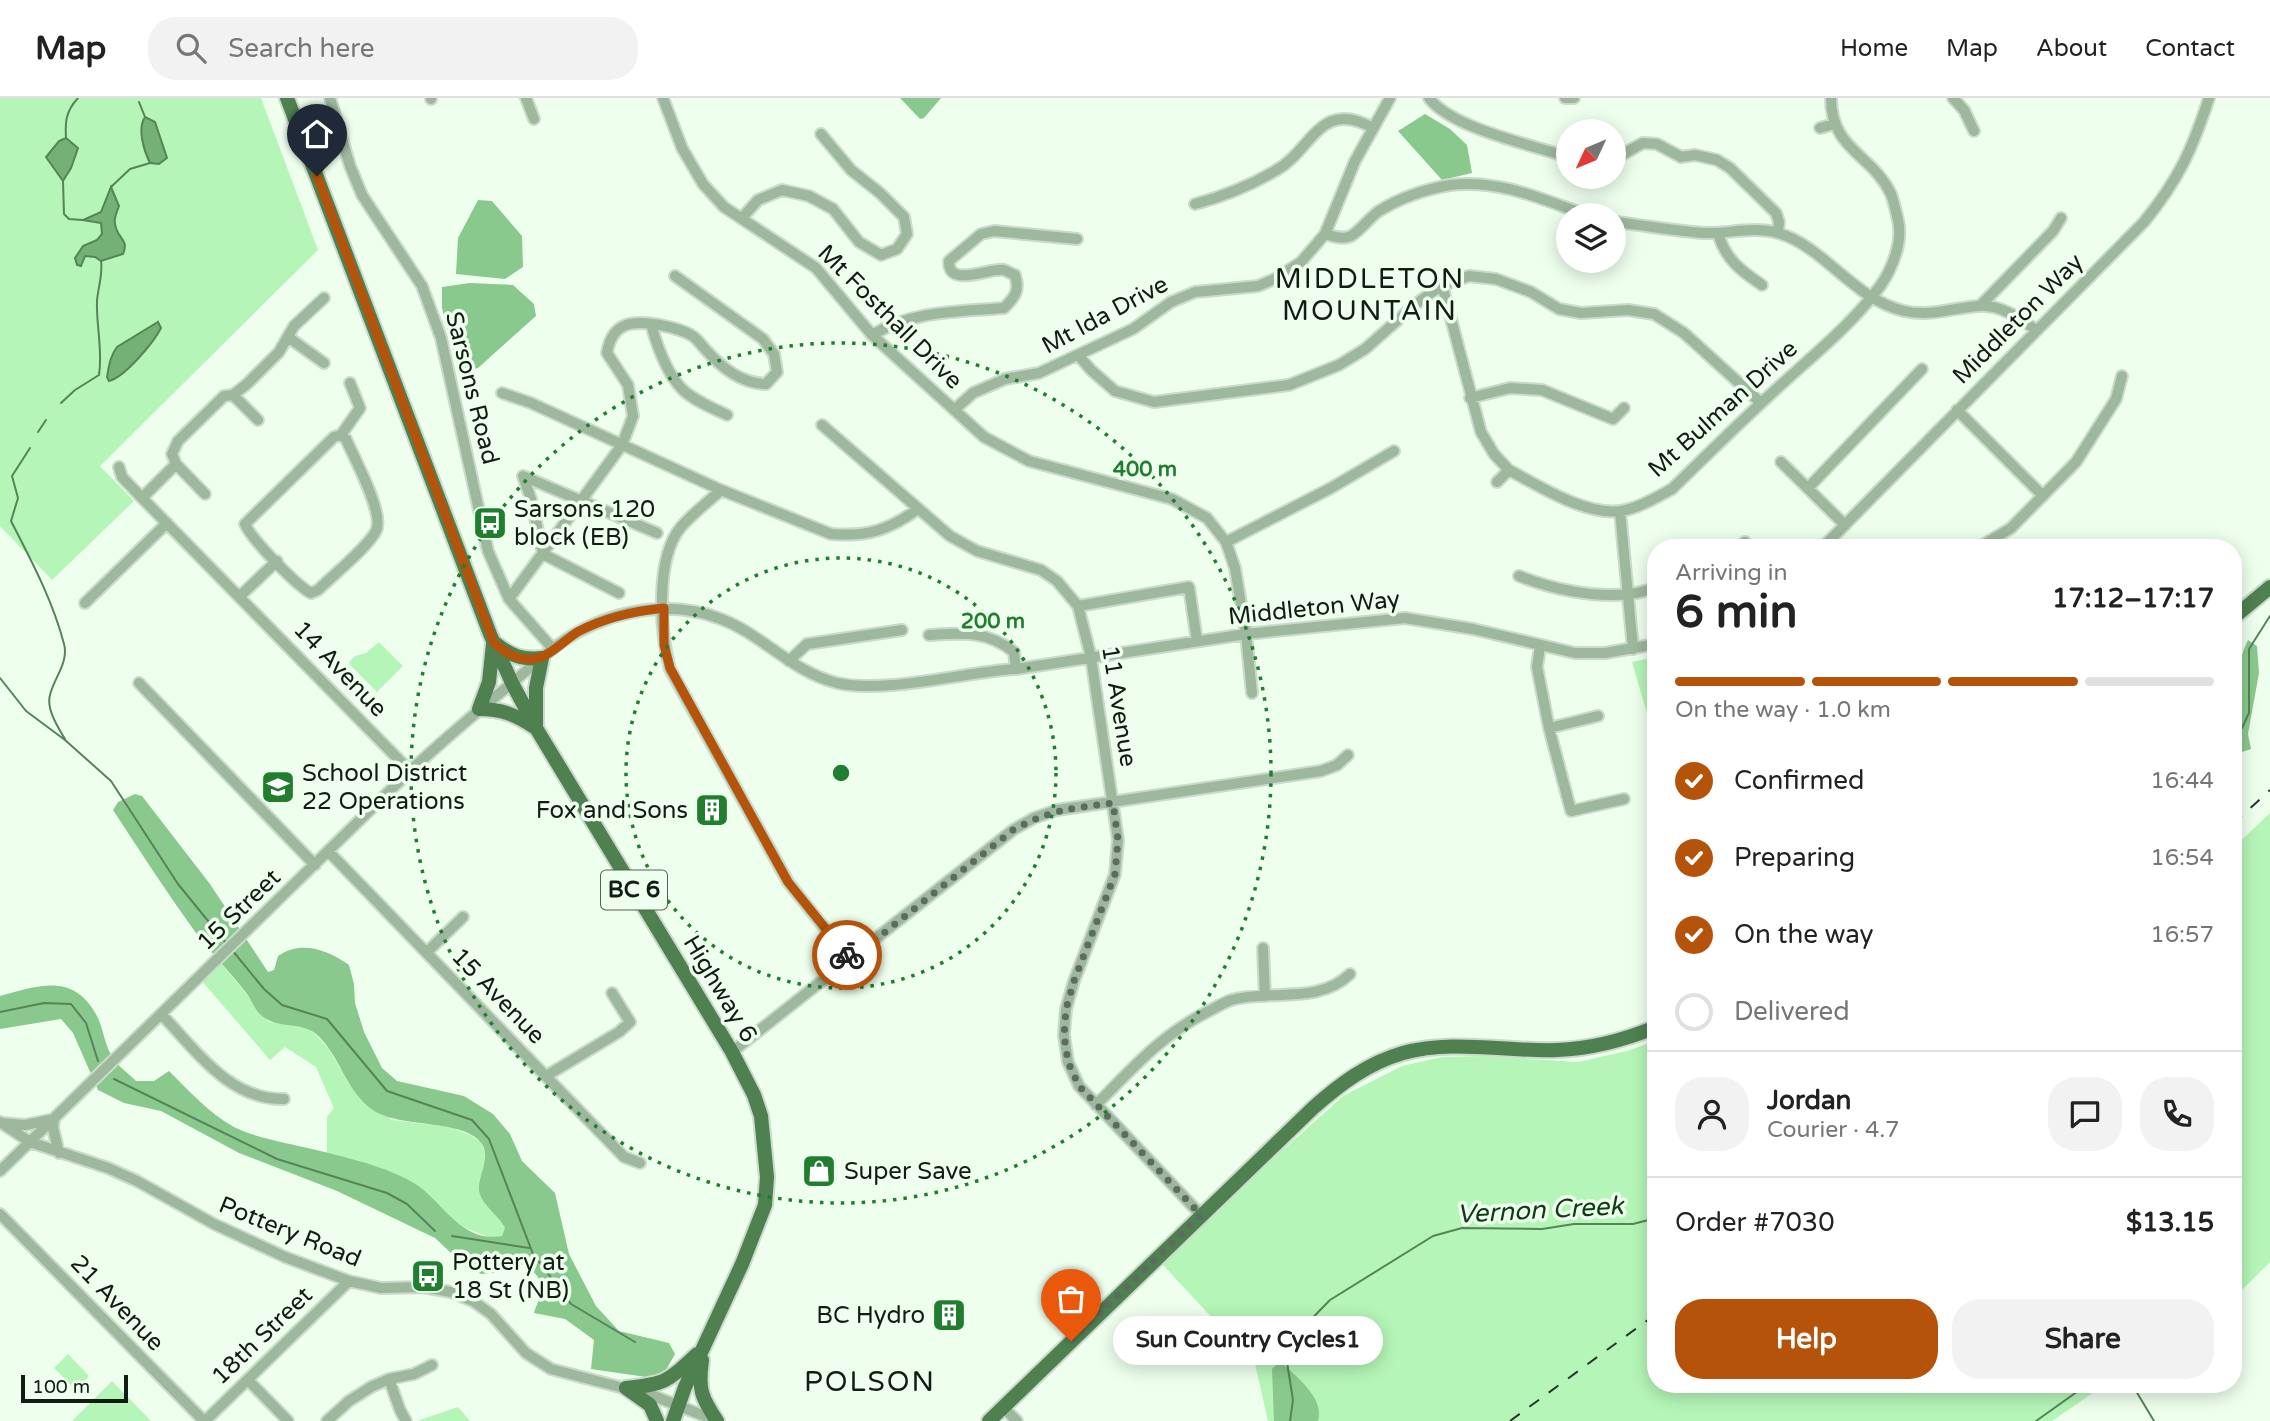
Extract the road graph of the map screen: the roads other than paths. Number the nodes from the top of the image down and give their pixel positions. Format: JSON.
{"nodes":[{"id":1,"x":287,"y":98,"type":"edge"},
{"id":2,"x":330,"y":98,"type":"edge"},
{"id":3,"x":526,"y":98,"type":"edge"},
{"id":4,"x":663,"y":98,"type":"edge"},
{"id":5,"x":1390,"y":98,"type":"edge"},
{"id":6,"x":1429,"y":98,"type":"edge"},
{"id":7,"x":1565,"y":98,"type":"edge"},
{"id":8,"x":1574,"y":98,"type":"edge"},
{"id":9,"x":1831,"y":98,"type":"edge"},
{"id":10,"x":1953,"y":98,"type":"edge"},
{"id":11,"x":2209,"y":98,"type":"edge"},
{"id":12,"x":534,"y":119,"type":"dead end"},
{"id":13,"x":1834,"y":124,"type":"junction"},
{"id":14,"x":1373,"y":128,"type":"junction"},
{"id":15,"x":1820,"y":128,"type":"dead end"},
{"id":16,"x":1974,"y":131,"type":"dead end"},
{"id":17,"x":821,"y":134,"type":"dead end"},
{"id":18,"x":1626,"y":152,"type":"edge"},
{"id":19,"x":1556,"y":153,"type":"edge"},
{"id":20,"x":1195,"y":204,"type":"dead end"},
{"id":21,"x":1556,"y":204,"type":"edge"},
{"id":22,"x":741,"y":218,"type":"junction"},
{"id":23,"x":2061,"y":218,"type":"dead end"},
{"id":24,"x":1626,"y":223,"type":"edge"},
{"id":25,"x":1325,"y":233,"type":"junction"},
{"id":26,"x":1718,"y":233,"type":"junction"},
{"id":27,"x":1778,"y":233,"type":"junction"},
{"id":28,"x":1077,"y":239,"type":"dead end"},
{"id":29,"x":675,"y":276,"type":"dead end"},
{"id":30,"x":1442,"y":285,"type":"junction"},
{"id":31,"x":1762,"y":285,"type":"dead end"},
{"id":32,"x":1871,"y":297,"type":"junction"},
{"id":33,"x":324,"y":298,"type":"dead end"},
{"id":34,"x":1981,"y":305,"type":"junction"},
{"id":35,"x":651,"y":324,"type":"junction"},
{"id":36,"x":2036,"y":330,"type":"junction"},
{"id":37,"x":872,"y":335,"type":"junction"},
{"id":38,"x":288,"y":337,"type":"junction"},
{"id":39,"x":1078,"y":355,"type":"junction"},
{"id":40,"x":324,"y":363,"type":"dead end"},
{"id":41,"x":1922,"y":369,"type":"dead end"},
{"id":42,"x":2122,"y":376,"type":"dead end"},
{"id":43,"x":350,"y":383,"type":"dead end"},
{"id":44,"x":502,"y":393,"type":"dead end"},
{"id":45,"x":233,"y":395,"type":"junction"},
{"id":46,"x":1470,"y":398,"type":"junction"},
{"id":47,"x":1761,"y":403,"type":"junction"},
{"id":48,"x":1624,"y":408,"type":"dead end"},
{"id":49,"x":954,"y":410,"type":"junction"},
{"id":50,"x":1957,"y":410,"type":"junction"},
{"id":51,"x":727,"y":415,"type":"dead end"},
{"id":52,"x":258,"y":420,"type":"dead end"},
{"id":53,"x":822,"y":425,"type":"dead end"},
{"id":54,"x":341,"y":435,"type":"junction"},
{"id":55,"x":622,"y":445,"type":"junction"},
{"id":56,"x":1394,"y":451,"type":"dead end"},
{"id":57,"x":1781,"y":462,"type":"dead end"},
{"id":58,"x":176,"y":464,"type":"junction"},
{"id":59,"x":119,"y":467,"type":"dead end"},
{"id":60,"x":1509,"y":470,"type":"junction"},
{"id":61,"x":1497,"y":482,"type":"dead end"},
{"id":62,"x":1808,"y":488,"type":"junction"},
{"id":63,"x":721,"y":490,"type":"junction"},
{"id":64,"x":205,"y":494,"type":"dead end"},
{"id":65,"x":2043,"y":496,"type":"junction"},
{"id":66,"x":142,"y":498,"type":"junction"},
{"id":67,"x":582,"y":502,"type":"junction"},
{"id":68,"x":918,"y":509,"type":"junction"},
{"id":69,"x":1620,"y":511,"type":"junction"},
{"id":70,"x":167,"y":523,"type":"junction"},
{"id":71,"x":1845,"y":525,"type":"junction"},
{"id":72,"x":657,"y":533,"type":"dead end"},
{"id":73,"x":1831,"y":539,"type":"edge"},
{"id":74,"x":1993,"y":539,"type":"edge"},
{"id":75,"x":1226,"y":542,"type":"junction"},
{"id":76,"x":542,"y":554,"type":"junction"},
{"id":77,"x":276,"y":561,"type":"junction"},
{"id":78,"x":1519,"y":576,"type":"dead end"},
{"id":79,"x":2270,"y":587,"type":"edge"},
{"id":80,"x":1647,"y":590,"type":"edge"},
{"id":81,"x":619,"y":593,"type":"dead end"},
{"id":82,"x":1629,"y":594,"type":"junction"},
{"id":83,"x":240,"y":596,"type":"junction"},
{"id":84,"x":509,"y":599,"type":"junction"},
{"id":85,"x":85,"y":603,"type":"dead end"},
{"id":86,"x":1078,"y":606,"type":"junction"},
{"id":87,"x":664,"y":608,"type":"junction"},
{"id":88,"x":2242,"y":610,"type":"edge"},
{"id":89,"x":902,"y":630,"type":"dead end"},
{"id":90,"x":1246,"y":634,"type":"junction"},
{"id":91,"x":929,"y":635,"type":"dead end"},
{"id":92,"x":1197,"y":641,"type":"junction"},
{"id":93,"x":494,"y":643,"type":"junction"},
{"id":94,"x":1540,"y":646,"type":"junction"},
{"id":95,"x":1647,"y":646,"type":"edge"},
{"id":96,"x":1633,"y":649,"type":"junction"},
{"id":97,"x":547,"y":653,"type":"junction"},
{"id":98,"x":1091,"y":657,"type":"junction"},
{"id":99,"x":789,"y":661,"type":"junction"},
{"id":100,"x":1016,"y":670,"type":"junction"},
{"id":101,"x":139,"y":683,"type":"dead end"},
{"id":102,"x":512,"y":683,"type":"junction"},
{"id":103,"x":1252,"y":693,"type":"dead end"},
{"id":104,"x":479,"y":709,"type":"junction"},
{"id":105,"x":1598,"y":716,"type":"dead end"},
{"id":106,"x":536,"y":728,"type":"junction"},
{"id":107,"x":1549,"y":728,"type":"junction"},
{"id":108,"x":1348,"y":755,"type":"dead end"},
{"id":109,"x":411,"y":771,"type":"junction"},
{"id":110,"x":1624,"y":799,"type":"dead end"},
{"id":111,"x":1113,"y":803,"type":"junction"},
{"id":112,"x":329,"y":852,"type":"junction"},
{"id":113,"x":315,"y":865,"type":"junction"},
{"id":114,"x":463,"y":917,"type":"dead end"},
{"id":115,"x":1263,"y":948,"type":"dead end"},
{"id":116,"x":427,"y":952,"type":"junction"},
{"id":117,"x":850,"y":960,"type":"junction"},
{"id":118,"x":1350,"y":974,"type":"dead end"},
{"id":119,"x":612,"y":993,"type":"dead end"},
{"id":120,"x":1265,"y":996,"type":"junction"},
{"id":121,"x":162,"y":1015,"type":"junction"},
{"id":122,"x":1647,"y":1030,"type":"edge"},
{"id":123,"x":732,"y":1052,"type":"junction"},
{"id":124,"x":546,"y":1076,"type":"junction"},
{"id":125,"x":284,"y":1099,"type":"dead end"},
{"id":126,"x":1096,"y":1105,"type":"junction"},
{"id":127,"x":54,"y":1118,"type":"junction"},
{"id":128,"x":0,"y":1122,"type":"edge"},
{"id":129,"x":30,"y":1142,"type":"junction"},
{"id":130,"x":60,"y":1153,"type":"junction"},
{"id":131,"x":640,"y":1163,"type":"dead end"},
{"id":132,"x":0,"y":1171,"type":"edge"},
{"id":133,"x":0,"y":1213,"type":"edge"},
{"id":134,"x":1201,"y":1215,"type":"junction"},
{"id":135,"x":349,"y":1282,"type":"junction"},
{"id":136,"x":703,"y":1349,"type":"junction"},
{"id":137,"x":432,"y":1365,"type":"dead end"},
{"id":138,"x":389,"y":1379,"type":"junction"},
{"id":139,"x":248,"y":1380,"type":"junction"},
{"id":140,"x":626,"y":1388,"type":"junction"},
{"id":141,"x":678,"y":1404,"type":"junction"},
{"id":142,"x":1003,"y":1407,"type":"junction"},
{"id":143,"x":204,"y":1421,"type":"edge"},
{"id":144,"x":288,"y":1421,"type":"edge"},
{"id":145,"x":327,"y":1421,"type":"edge"},
{"id":146,"x":406,"y":1421,"type":"edge"},
{"id":147,"x":657,"y":1421,"type":"edge"},
{"id":148,"x":673,"y":1421,"type":"edge"},
{"id":149,"x":717,"y":1421,"type":"edge"},
{"id":150,"x":989,"y":1421,"type":"edge"},
{"id":151,"x":1017,"y":1421,"type":"edge"}],
"edges":[{"from":1,"to":93,"type":"main road","name":"Highway 6","number":"BC 6"},
{"from":2,"to":84,"type":"street","name":"Sarsons Road"},
{"from":3,"to":12,"type":"street"},
{"from":4,"to":22,"type":"street","name":"Mt Fosthall Drive"},
{"from":5,"to":14,"type":"street","name":"Mt Ida Drive"},
{"from":6,"to":19,"type":"street"},
{"from":7,"to":8,"type":"street"},
{"from":9,"to":13,"type":"street"},
{"from":10,"to":16,"type":"street"},
{"from":11,"to":36,"type":"street","name":"Middleton Way"},
{"from":13,"to":15,"type":"street"},
{"from":13,"to":32,"type":"street","name":"Mt Bulman Drive"},
{"from":14,"to":20,"type":"street"},
{"from":14,"to":25,"type":"street","name":"Mt Ida Drive"},
{"from":17,"to":22,"type":"street"},
{"from":18,"to":27,"type":"street"},
{"from":21,"to":25,"type":"street"},
{"from":22,"to":37,"type":"street","name":"Mt Fosthall Drive"},
{"from":23,"to":34,"type":"street"},
{"from":24,"to":26,"type":"street"},
{"from":25,"to":39,"type":"street","name":"Mt Ida Drive"},
{"from":26,"to":27,"type":"street"},
{"from":26,"to":31,"type":"street"},
{"from":27,"to":32,"type":"street"},
{"from":28,"to":37,"type":"street"},
{"from":29,"to":35,"type":"street"},
{"from":30,"to":39,"type":"street"},
{"from":30,"to":46,"type":"street","name":"Mt Bulman Drive"},
{"from":30,"to":47,"type":"street"},
{"from":32,"to":34,"type":"street"},
{"from":32,"to":47,"type":"street","name":"Mt Bulman Drive"},
{"from":33,"to":38,"type":"street"},
{"from":34,"to":36,"type":"street"},
{"from":35,"to":51,"type":"street"},
{"from":35,"to":55,"type":"street"},
{"from":36,"to":50,"type":"street","name":"Middleton Way"},
{"from":37,"to":49,"type":"street","name":"Mt Fosthall Drive"},
{"from":38,"to":40,"type":"street"},
{"from":38,"to":45,"type":"street"},
{"from":39,"to":49,"type":"street","name":"Mt Ida Drive"},
{"from":41,"to":62,"type":"street"},
{"from":42,"to":65,"type":"street"},
{"from":43,"to":54,"type":"street","name":"14 Avenue"},
{"from":44,"to":55,"type":"street"},
{"from":45,"to":52,"type":"street"},
{"from":45,"to":58,"type":"street"},
{"from":46,"to":48,"type":"street"},
{"from":46,"to":60,"type":"street","name":"Mt Bulman Drive"},
{"from":47,"to":69,"type":"street","name":"Mt Bulman Drive"},
{"from":49,"to":75,"type":"street","name":"Mt Fosthall Drive"},
{"from":50,"to":65,"type":"street"},
{"from":50,"to":71,"type":"street","name":"Middleton Way"},
{"from":53,"to":68,"type":"street","name":"11 Avenue"},
{"from":54,"to":77,"type":"street","name":"14 Avenue"},
{"from":54,"to":77,"type":"street","name":"14 Avenue"},
{"from":55,"to":63,"type":"street"},
{"from":55,"to":67,"type":"street"},
{"from":56,"to":75,"type":"street"},
{"from":57,"to":62,"type":"street"},
{"from":58,"to":64,"type":"street"},
{"from":58,"to":66,"type":"street"},
{"from":59,"to":66,"type":"street","name":"14 Avenue"},
{"from":60,"to":61,"type":"street"},
{"from":60,"to":69,"type":"street","name":"Mt Bulman Drive"},
{"from":62,"to":71,"type":"street"},
{"from":63,"to":68,"type":"street"},
{"from":63,"to":87,"type":"street"},
{"from":65,"to":74,"type":"street"},
{"from":66,"to":70,"type":"street","name":"14 Avenue"},
{"from":67,"to":72,"type":"street"},
{"from":67,"to":76,"type":"street"},
{"from":67,"to":76,"type":"street"},
{"from":68,"to":86,"type":"street","name":"11 Avenue"},
{"from":69,"to":82,"type":"street"},
{"from":70,"to":83,"type":"street","name":"14 Avenue"},
{"from":70,"to":85,"type":"street"},
{"from":71,"to":73,"type":"street","name":"Middleton Way"},
{"from":75,"to":90,"type":"street","name":"Mt Fosthall Drive"},
{"from":76,"to":81,"type":"street"},
{"from":76,"to":84,"type":"street"},
{"from":77,"to":83,"type":"street"},
{"from":78,"to":82,"type":"street"},
{"from":79,"to":88,"type":"main road"},
{"from":80,"to":82,"type":"street"},
{"from":82,"to":96,"type":"street"},
{"from":83,"to":109,"type":"street","name":"14 Avenue"},
{"from":84,"to":97,"type":"street","name":"Sarsons Road"},
{"from":86,"to":92,"type":"street"},
{"from":86,"to":98,"type":"street","name":"11 Avenue"},
{"from":87,"to":97,"type":"street","name":"Middleton Way"},
{"from":87,"to":99,"type":"street","name":"Middleton Way"},
{"from":87,"to":117,"type":"street"},
{"from":89,"to":99,"type":"street"},
{"from":90,"to":92,"type":"street","name":"Middleton Way"},
{"from":90,"to":94,"type":"street","name":"Middleton Way"},
{"from":90,"to":103,"type":"street","name":"Mt Fosthall Drive"},
{"from":91,"to":100,"type":"street"},
{"from":92,"to":98,"type":"street","name":"Middleton Way"},
{"from":93,"to":97,"type":"main road"},
{"from":93,"to":102,"type":"main road","name":"Highway 6","number":"BC 6"},
{"from":93,"to":104,"type":"main road"},
{"from":94,"to":96,"type":"street","name":"Middleton Way"},
{"from":94,"to":107,"type":"street"},
{"from":95,"to":96,"type":"street","name":"Middleton Way"},
{"from":97,"to":102,"type":"street","name":"Middleton Way"},
{"from":97,"to":106,"type":"main road"},
{"from":98,"to":100,"type":"street","name":"Middleton Way"},
{"from":98,"to":111,"type":"street","name":"11 Avenue"},
{"from":99,"to":100,"type":"street","name":"Middleton Way"},
{"from":101,"to":113,"type":"street"},
{"from":102,"to":104,"type":"street","name":"15 Street"},
{"from":102,"to":106,"type":"main road","name":"Highway 6","number":"BC 6"},
{"from":104,"to":106,"type":"main road"},
{"from":104,"to":109,"type":"street","name":"15 Street"},
{"from":105,"to":107,"type":"street"},
{"from":106,"to":123,"type":"main road","name":"Highway 6","number":"BC 6"},
{"from":107,"to":110,"type":"street"},
{"from":108,"to":111,"type":"street"},
{"from":109,"to":112,"type":"street","name":"15 Street"},
{"from":111,"to":117,"type":"street"},
{"from":111,"to":126,"type":"street","name":"11 Avenue"},
{"from":112,"to":113,"type":"street","name":"15 Street"},
{"from":112,"to":116,"type":"street","name":"15 Avenue"},
{"from":113,"to":121,"type":"street","name":"15 Street"},
{"from":114,"to":116,"type":"street"},
{"from":115,"to":120,"type":"street"},
{"from":116,"to":124,"type":"street","name":"15 Avenue"},
{"from":117,"to":123,"type":"street"},
{"from":118,"to":120,"type":"street"},
{"from":119,"to":124,"type":"street"},
{"from":120,"to":126,"type":"street"},
{"from":121,"to":125,"type":"street"},
{"from":121,"to":127,"type":"street","name":"15 Street"},
{"from":122,"to":134,"type":"main road"},
{"from":123,"to":136,"type":"main road","name":"Highway 6","number":"BC 6"},
{"from":124,"to":131,"type":"street","name":"15 Avenue"},
{"from":126,"to":134,"type":"street","name":"11 Avenue"},
{"from":127,"to":128,"type":"street"},
{"from":127,"to":129,"type":"street","name":"15 Street"},
{"from":127,"to":130,"type":"street"},
{"from":128,"to":129,"type":"street","name":"Pottery Road"},
{"from":129,"to":130,"type":"street","name":"Pottery Road"},
{"from":129,"to":132,"type":"street","name":"15 Street"},
{"from":130,"to":135,"type":"street","name":"Pottery Road"},
{"from":133,"to":143,"type":"street","name":"21 Avenue"},
{"from":134,"to":142,"type":"main road"},
{"from":135,"to":139,"type":"street","name":"18th Street"},
{"from":135,"to":140,"type":"street","name":"Pottery Road"},
{"from":136,"to":140,"type":"main road"},
{"from":136,"to":141,"type":"main road","name":"Highway 6","number":"BC 6"},
{"from":136,"to":149,"type":"main road"},
{"from":137,"to":138,"type":"street"},
{"from":138,"to":145,"type":"street"},
{"from":138,"to":146,"type":"street"},
{"from":139,"to":143,"type":"street","name":"18th Street"},
{"from":139,"to":144,"type":"street"},
{"from":140,"to":141,"type":"street","name":"Pottery Road"},
{"from":140,"to":147,"type":"main road"},
{"from":141,"to":148,"type":"main road","name":"Highway 6","number":"BC 6"},
{"from":141,"to":149,"type":"street","name":"Pottery Road"},
{"from":142,"to":150,"type":"main road"},
{"from":142,"to":151,"type":"street"}]}
